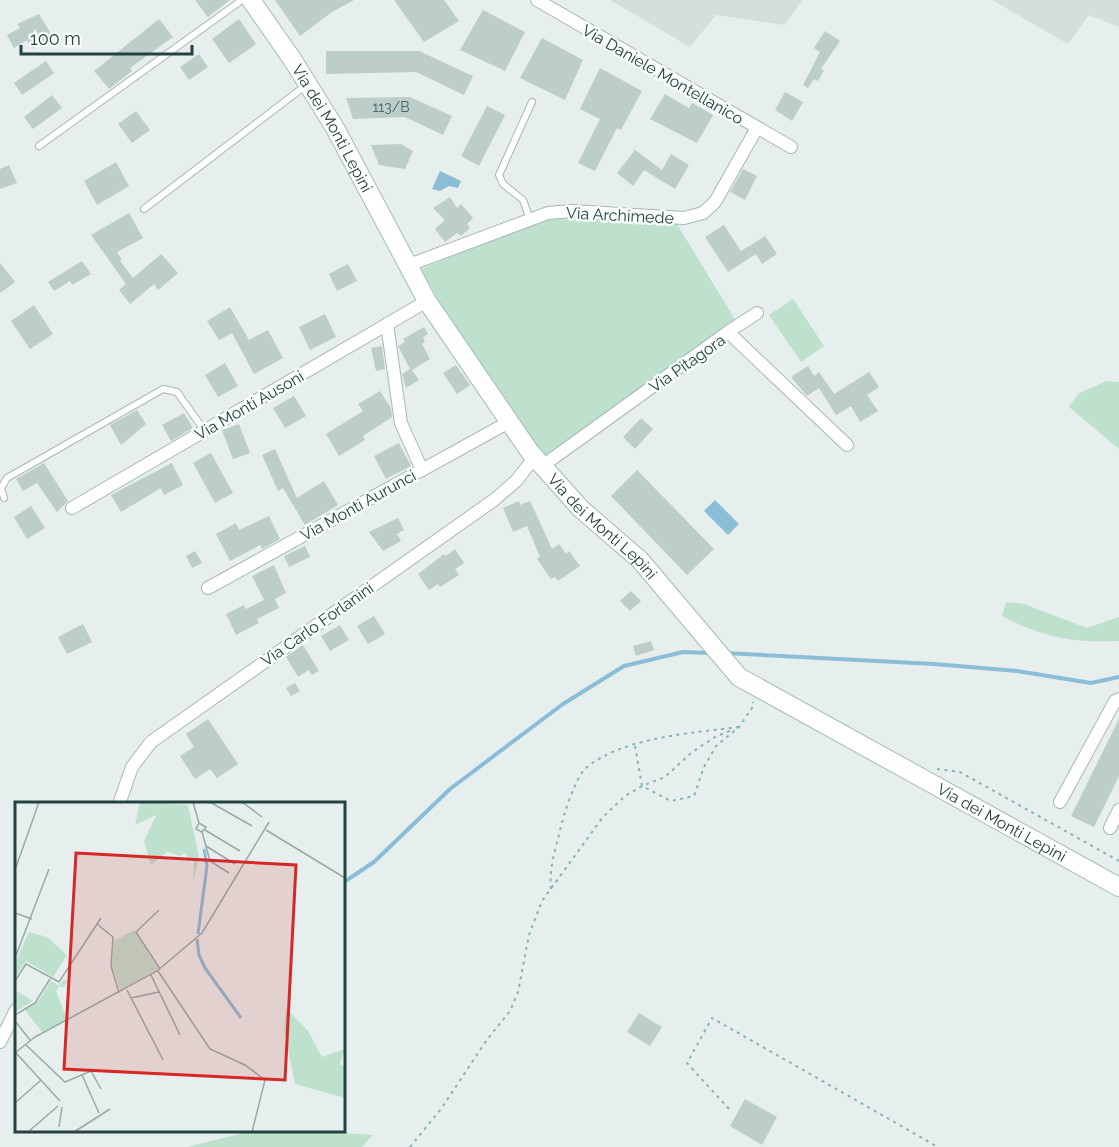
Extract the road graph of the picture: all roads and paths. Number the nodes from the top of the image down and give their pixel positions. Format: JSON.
{"nodes":[{"id":1,"x":242,"y":0,"type":"edge"},
{"id":2,"x":250,"y":0,"type":"edge"},
{"id":3,"x":537,"y":0,"type":"edge"},
{"id":4,"x":307,"y":84,"type":"junction"},
{"id":5,"x":532,"y":102,"type":"dead end"},
{"id":6,"x":757,"y":128,"type":"junction"},
{"id":7,"x":39,"y":146,"type":"dead end"},
{"id":8,"x":791,"y":147,"type":"dead end"},
{"id":9,"x":144,"y":209,"type":"dead end"},
{"id":10,"x":530,"y":219,"type":"junction"},
{"id":11,"x":409,"y":265,"type":"junction"},
{"id":12,"x":427,"y":301,"type":"junction"},
{"id":13,"x":757,"y":313,"type":"dead end"},
{"id":14,"x":387,"y":324,"type":"junction"},
{"id":15,"x":728,"y":332,"type":"junction"},
{"id":16,"x":509,"y":422,"type":"junction"},
{"id":17,"x":205,"y":431,"type":"junction"},
{"id":18,"x":847,"y":446,"type":"dead end"},
{"id":19,"x":538,"y":462,"type":"junction"},
{"id":20,"x":422,"y":470,"type":"junction"},
{"id":21,"x":4,"y":498,"type":"dead end"},
{"id":22,"x":72,"y":508,"type":"dead end"},
{"id":23,"x":208,"y":588,"type":"dead end"},
{"id":24,"x":749,"y":682,"type":"junction"},
{"id":25,"x":1119,"y":699,"type":"edge"},
{"id":26,"x":739,"y":727,"type":"junction"},
{"id":27,"x":635,"y":745,"type":"junction"},
{"id":28,"x":918,"y":777,"type":"junction"},
{"id":29,"x":642,"y":786,"type":"junction"},
{"id":30,"x":1060,"y":801,"type":"dead end"},
{"id":31,"x":120,"y":802,"type":"edge"},
{"id":32,"x":1119,"y":810,"type":"edge"},
{"id":33,"x":1110,"y":828,"type":"dead end"},
{"id":34,"x":1119,"y":861,"type":"edge"},
{"id":35,"x":1119,"y":886,"type":"edge"},
{"id":36,"x":551,"y":889,"type":"junction"},
{"id":37,"x":15,"y":1012,"type":"edge"},
{"id":38,"x":0,"y":1042,"type":"edge"},
{"id":39,"x":729,"y":1109,"type":"dead end"},
{"id":40,"x":410,"y":1147,"type":"edge"},
{"id":41,"x":938,"y":1147,"type":"edge"}],
"edges":[{"from":1,"to":7,"type":"lane"},
{"from":2,"to":4,"type":"street","name":"Via dei Monti Lepini"},
{"from":3,"to":6,"type":"street","name":"Via Daniele Montellanico"},
{"from":4,"to":9,"type":"lane"},
{"from":4,"to":11,"type":"street","name":"Via dei Monti Lepini"},
{"from":5,"to":10,"type":"lane"},
{"from":6,"to":8,"type":"street","name":"Via Daniele Montellanico"},
{"from":6,"to":10,"type":"street","name":"Via Archimede"},
{"from":10,"to":11,"type":"street","name":"Via Archimede"},
{"from":11,"to":12,"type":"street","name":"Via dei Monti Lepini"},
{"from":12,"to":14,"type":"street","name":"Via Monti Ausoni"},
{"from":12,"to":16,"type":"street","name":"Via dei Monti Lepini"},
{"from":13,"to":15,"type":"street"},
{"from":14,"to":17,"type":"street","name":"Via Monti Ausoni"},
{"from":14,"to":20,"type":"street"},
{"from":15,"to":18,"type":"street","name":"Via Pitagora"},
{"from":15,"to":19,"type":"street","name":"Via Pitagora"},
{"from":16,"to":19,"type":"street","name":"Via dei Monti Lepini"},
{"from":16,"to":20,"type":"street","name":"Via Monti Aurunci"},
{"from":17,"to":21,"type":"lane"},
{"from":17,"to":22,"type":"street","name":"Via Monti Ausoni"},
{"from":19,"to":24,"type":"street","name":"Via dei Monti Lepini"},
{"from":19,"to":31,"type":"street","name":"Via Carlo Forlanini"},
{"from":20,"to":23,"type":"street","name":"Via Monti Aurunci"},
{"from":24,"to":26,"type":"path"},
{"from":24,"to":28,"type":"street","name":"Via dei Monti Lepini"},
{"from":25,"to":30,"type":"street"},
{"from":26,"to":27,"type":"path"},
{"from":26,"to":29,"type":"path"},
{"from":26,"to":29,"type":"path"},
{"from":27,"to":29,"type":"path"},
{"from":27,"to":36,"type":"path"},
{"from":28,"to":34,"type":"path"},
{"from":28,"to":35,"type":"street","name":"Via dei Monti Lepini"},
{"from":29,"to":36,"type":"path"},
{"from":32,"to":33,"type":"street"},
{"from":36,"to":40,"type":"path"},
{"from":37,"to":38,"type":"street"},
{"from":39,"to":41,"type":"path"}]}
